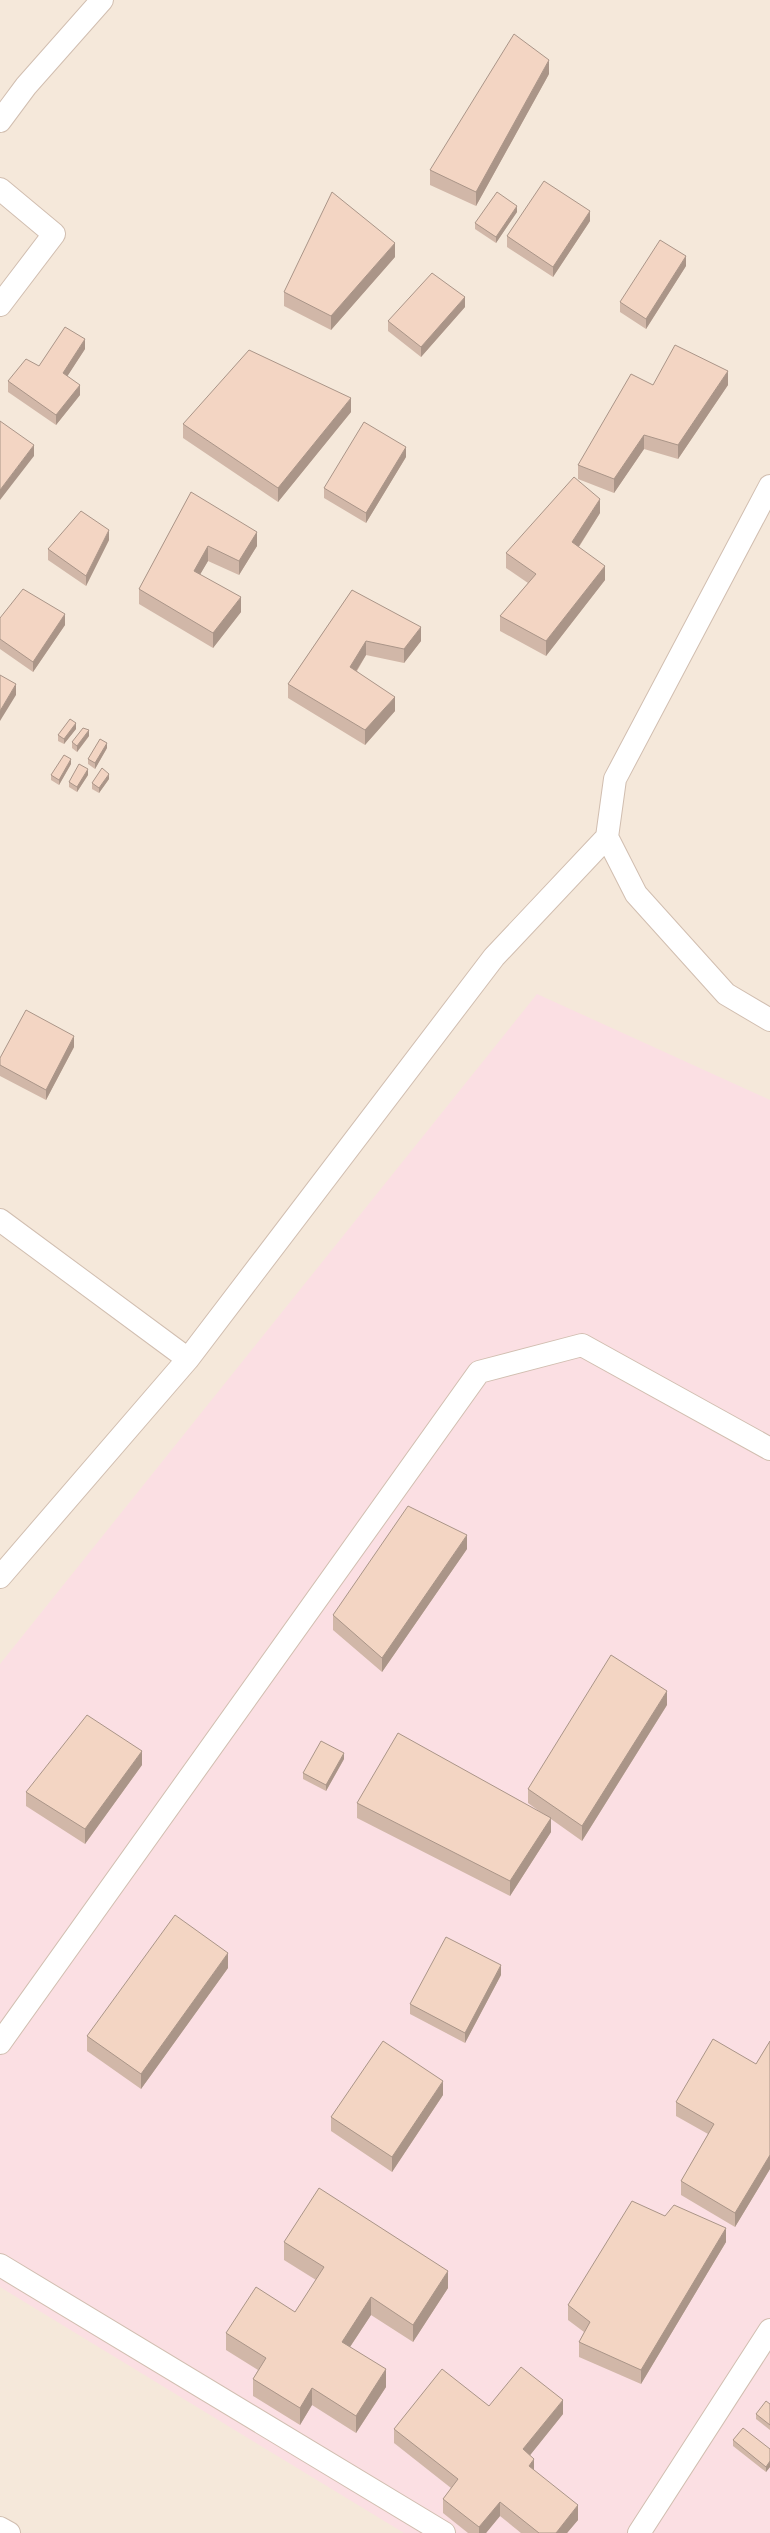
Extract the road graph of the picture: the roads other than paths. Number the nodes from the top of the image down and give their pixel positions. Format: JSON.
{"nodes":[{"id":1,"x":102,"y":0,"type":"edge"},
{"id":2,"x":0,"y":120,"type":"edge"},
{"id":3,"x":0,"y":189,"type":"edge"},
{"id":4,"x":0,"y":305,"type":"edge"},
{"id":5,"x":770,"y":486,"type":"edge"},
{"id":6,"x":607,"y":837,"type":"junction"},
{"id":7,"x":770,"y":1020,"type":"edge"},
{"id":8,"x":0,"y":1220,"type":"edge"},
{"id":9,"x":188,"y":1359,"type":"junction"},
{"id":10,"x":770,"y":1449,"type":"edge"},
{"id":11,"x":0,"y":1577,"type":"edge"},
{"id":12,"x":0,"y":2043,"type":"edge"},
{"id":13,"x":0,"y":2265,"type":"edge"},
{"id":14,"x":770,"y":2330,"type":"edge"},
{"id":15,"x":0,"y":2528,"type":"edge"},
{"id":16,"x":9,"y":2533,"type":"edge"},
{"id":17,"x":444,"y":2533,"type":"edge"},
{"id":18,"x":639,"y":2533,"type":"edge"}],
"edges":[{"from":1,"to":2,"type":"street"},
{"from":3,"to":4,"type":"street"},
{"from":5,"to":6,"type":"street"},
{"from":6,"to":7,"type":"street"},
{"from":6,"to":9,"type":"street"},
{"from":8,"to":9,"type":"street"},
{"from":9,"to":11,"type":"street"},
{"from":10,"to":12,"type":"street"},
{"from":13,"to":17,"type":"street"},
{"from":14,"to":18,"type":"street"},
{"from":15,"to":16,"type":"street"}]}
